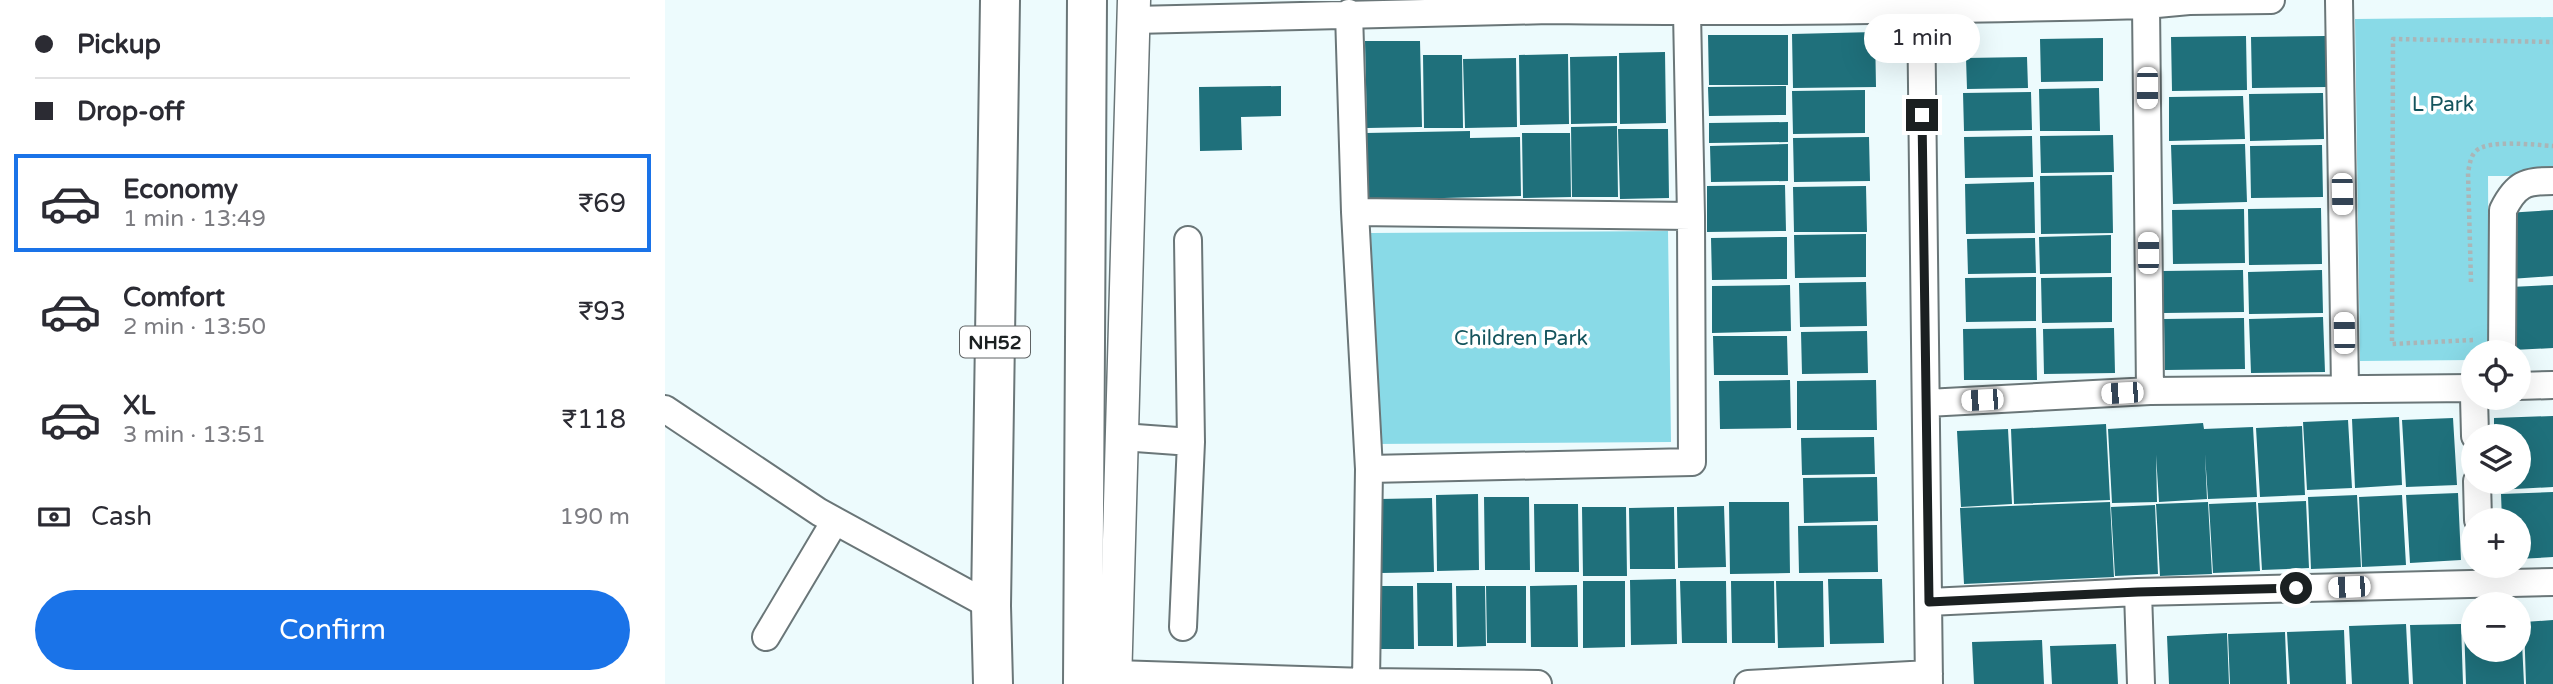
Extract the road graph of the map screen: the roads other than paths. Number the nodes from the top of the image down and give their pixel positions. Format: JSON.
{"nodes":[{"id":1,"x":1000,"y":0,"type":"edge"},
{"id":2,"x":1087,"y":0,"type":"edge"},
{"id":3,"x":2271,"y":0,"type":"edge"},
{"id":4,"x":2339,"y":0,"type":"edge"},
{"id":5,"x":2146,"y":3,"type":"edge"},
{"id":6,"x":1550,"y":5,"type":"edge"},
{"id":7,"x":1921,"y":5,"type":"edge"},
{"id":8,"x":1134,"y":10,"type":"edge"},
{"id":9,"x":1687,"y":12,"type":"junction"},
{"id":10,"x":1349,"y":13,"type":"junction"},
{"id":11,"x":2553,"y":181,"type":"edge"},
{"id":12,"x":1355,"y":212,"type":"junction"},
{"id":13,"x":1691,"y":216,"type":"junction"},
{"id":14,"x":1188,"y":240,"type":"dead end"},
{"id":15,"x":2501,"y":340,"type":"edge"},
{"id":16,"x":2553,"y":384,"type":"edge"},
{"id":17,"x":2531,"y":385,"type":"edge"},
{"id":18,"x":2345,"y":388,"type":"junction"},
{"id":19,"x":2461,"y":388,"type":"edge"},
{"id":20,"x":2150,"y":391,"type":"junction"},
{"id":21,"x":1927,"y":403,"type":"junction"},
{"id":22,"x":665,"y":410,"type":"edge"},
{"id":23,"x":1122,"y":437,"type":"junction"},
{"id":24,"x":1191,"y":442,"type":"junction"},
{"id":25,"x":1369,"y":469,"type":"junction"},
{"id":26,"x":835,"y":521,"type":"junction"},
{"id":27,"x":2461,"y":575,"type":"edge"},
{"id":28,"x":2516,"y":578,"type":"edge"},
{"id":29,"x":2553,"y":582,"type":"edge"},
{"id":30,"x":2138,"y":592,"type":"junction"},
{"id":31,"x":1929,"y":602,"type":"junction"},
{"id":32,"x":991,"y":606,"type":"junction"},
{"id":33,"x":1183,"y":626,"type":"dead end"},
{"id":34,"x":765,"y":637,"type":"dead end"},
{"id":35,"x":1929,"y":679,"type":"edge"},
{"id":36,"x":1104,"y":681,"type":"edge"},
{"id":37,"x":1366,"y":682,"type":"junction"},
{"id":38,"x":993,"y":684,"type":"edge"},
{"id":39,"x":1538,"y":684,"type":"edge"},
{"id":40,"x":1748,"y":684,"type":"edge"},
{"id":41,"x":2141,"y":684,"type":"edge"}],
"edges":[{"from":1,"to":32,"type":"highway","number":"NH52"},
{"from":2,"to":36,"type":"highway"},
{"from":3,"to":5,"type":"street"},
{"from":4,"to":18,"type":"street"},
{"from":5,"to":7,"type":"street"},
{"from":5,"to":20,"type":"street"},
{"from":6,"to":9,"type":"street"},
{"from":6,"to":10,"type":"street"},
{"from":7,"to":9,"type":"street"},
{"from":7,"to":21,"type":"street"},
{"from":8,"to":10,"type":"street"},
{"from":8,"to":23,"type":"street"},
{"from":9,"to":13,"type":"street"},
{"from":10,"to":12,"type":"street"},
{"from":11,"to":15,"type":"street"},
{"from":12,"to":13,"type":"street"},
{"from":12,"to":25,"type":"street"},
{"from":13,"to":25,"type":"street"},
{"from":14,"to":24,"type":"street"},
{"from":16,"to":17,"type":"street"},
{"from":18,"to":19,"type":"street"},
{"from":18,"to":20,"type":"street"},
{"from":20,"to":21,"type":"street"},
{"from":21,"to":31,"type":"street"},
{"from":22,"to":26,"type":"street"},
{"from":23,"to":24,"type":"street"},
{"from":23,"to":36,"type":"street"},
{"from":24,"to":33,"type":"street"},
{"from":25,"to":37,"type":"street"},
{"from":26,"to":32,"type":"street"},
{"from":26,"to":34,"type":"street"},
{"from":27,"to":30,"type":"street"},
{"from":28,"to":29,"type":"street"},
{"from":30,"to":31,"type":"street"},
{"from":30,"to":41,"type":"street"},
{"from":31,"to":35,"type":"street"},
{"from":32,"to":38,"type":"highway","number":"NH52"},
{"from":35,"to":40,"type":"street"},
{"from":36,"to":37,"type":"street"},
{"from":37,"to":39,"type":"street"}]}
